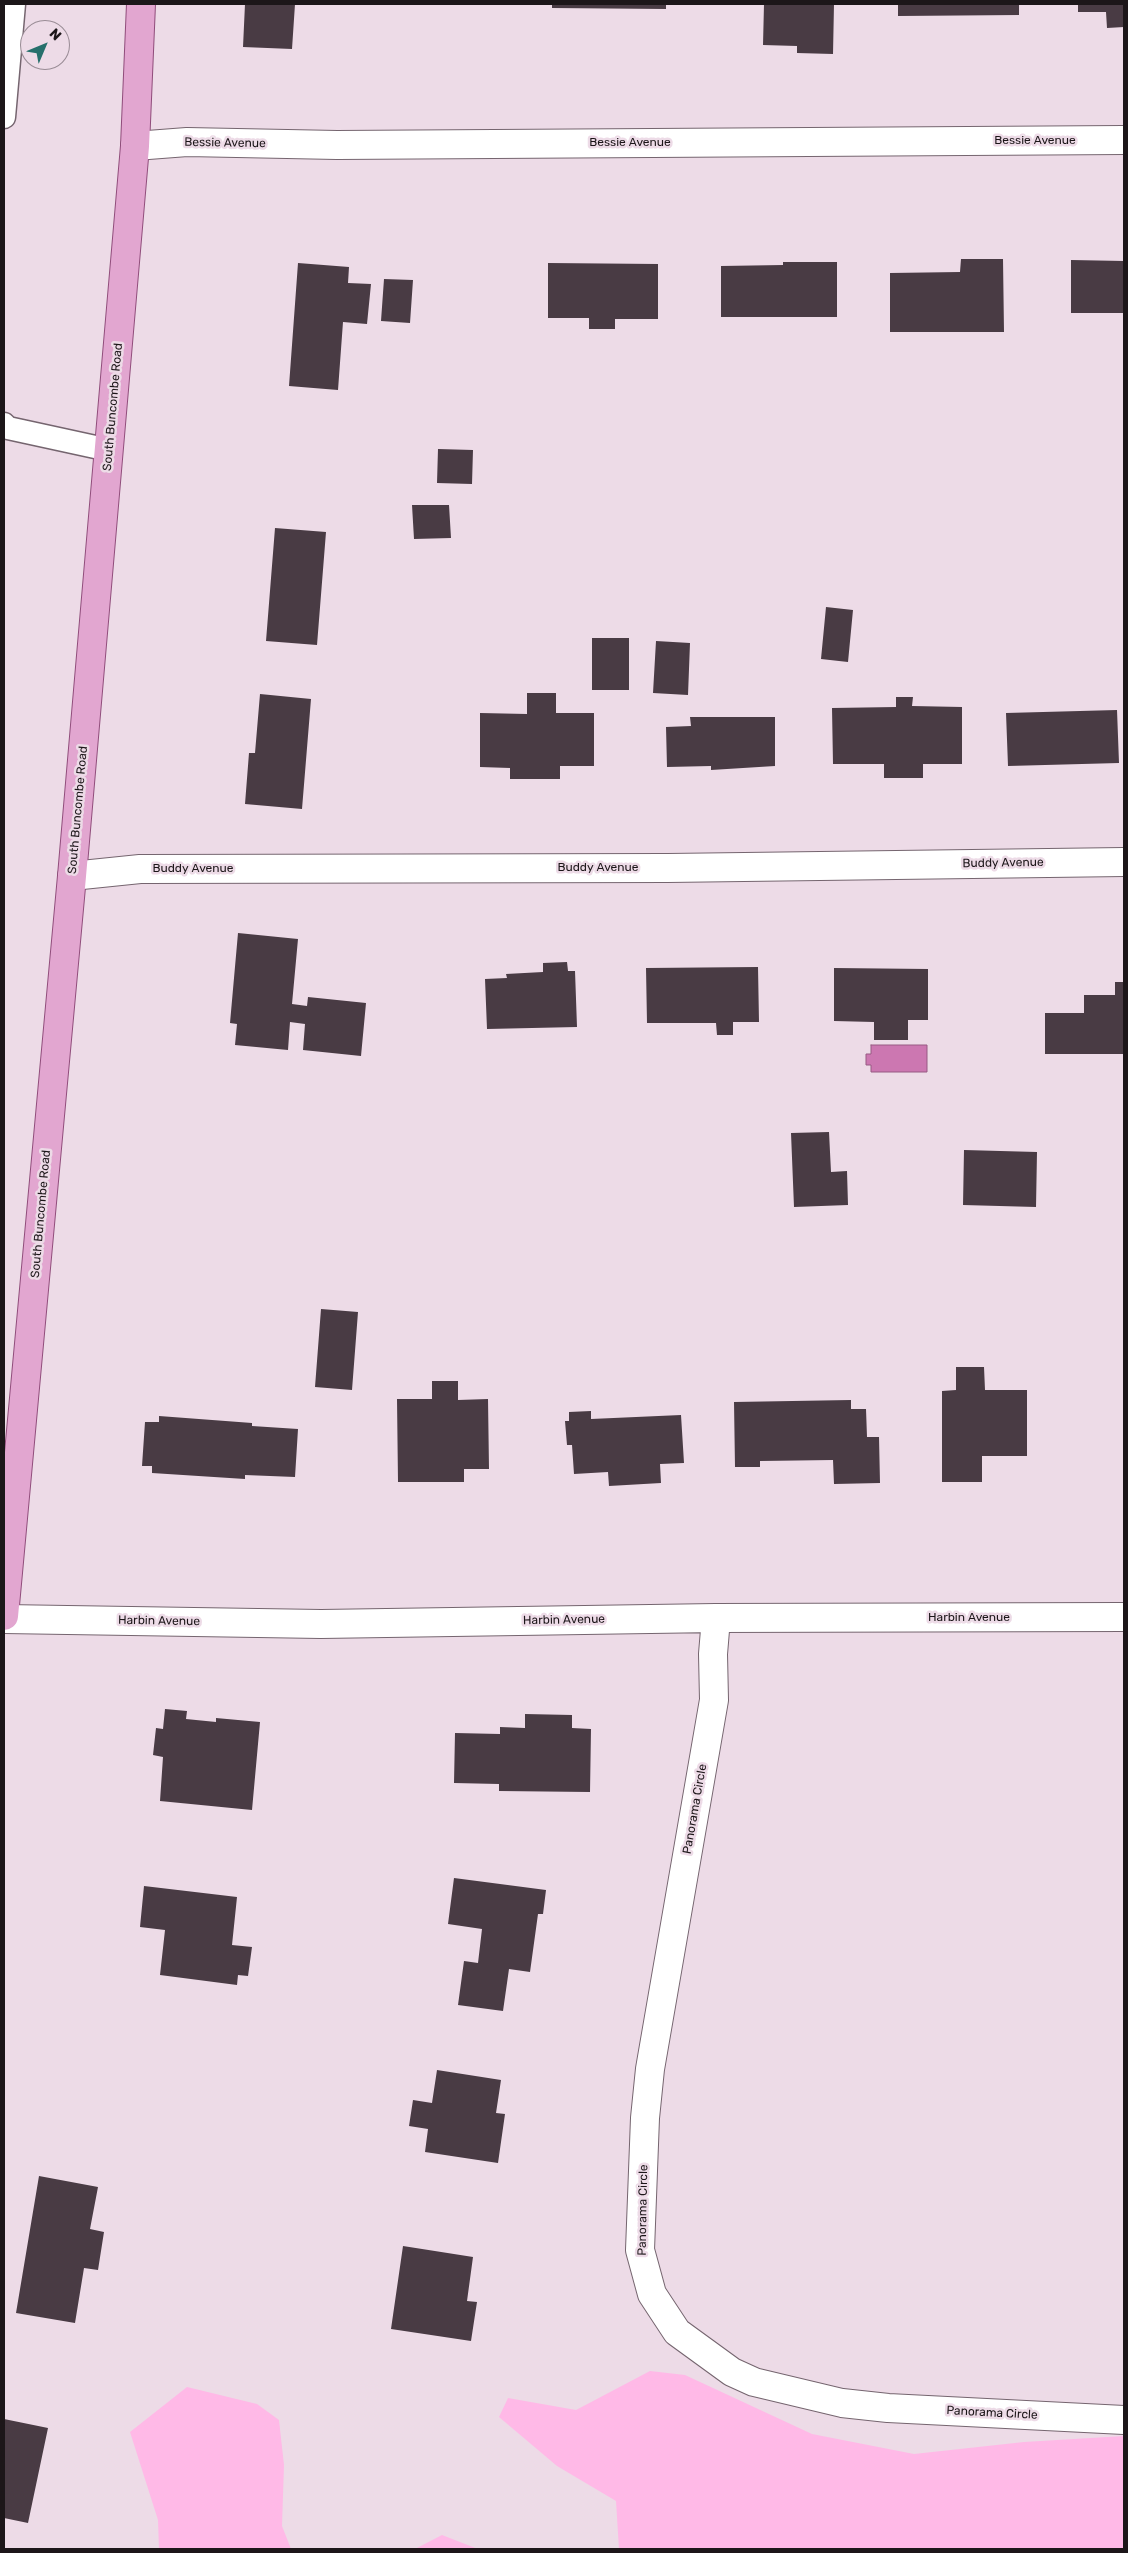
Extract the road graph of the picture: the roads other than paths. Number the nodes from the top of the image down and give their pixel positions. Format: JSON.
{"nodes":[{"id":1,"x":14,"y":4,"type":"edge"},
{"id":2,"x":141,"y":4,"type":"edge"},
{"id":3,"x":4,"y":118,"type":"edge"},
{"id":4,"x":1124,"y":140,"type":"edge"},
{"id":5,"x":135,"y":146,"type":"junction"},
{"id":6,"x":4,"y":424,"type":"edge"},
{"id":7,"x":109,"y":450,"type":"junction"},
{"id":8,"x":1124,"y":862,"type":"edge"},
{"id":9,"x":72,"y":876,"type":"junction"},
{"id":10,"x":1124,"y":1617,"type":"edge"},
{"id":11,"x":4,"y":1618,"type":"edge"},
{"id":12,"x":716,"y":1618,"type":"junction"},
{"id":13,"x":1124,"y":2420,"type":"edge"}],
"edges":[{"from":1,"to":3,"type":"lane"},
{"from":2,"to":5,"type":"main road","name":"South Buncombe Road"},
{"from":4,"to":5,"type":"street","name":"Bessie Avenue"},
{"from":5,"to":7,"type":"main road","name":"South Buncombe Road"},
{"from":6,"to":7,"type":"lane"},
{"from":7,"to":9,"type":"main road","name":"South Buncombe Road"},
{"from":8,"to":9,"type":"street","name":"Buddy Avenue"},
{"from":9,"to":11,"type":"main road","name":"South Buncombe Road"},
{"from":10,"to":12,"type":"street","name":"Harbin Avenue"},
{"from":11,"to":12,"type":"street","name":"Harbin Avenue"},
{"from":12,"to":13,"type":"street","name":"Panorama Circle"}]}
